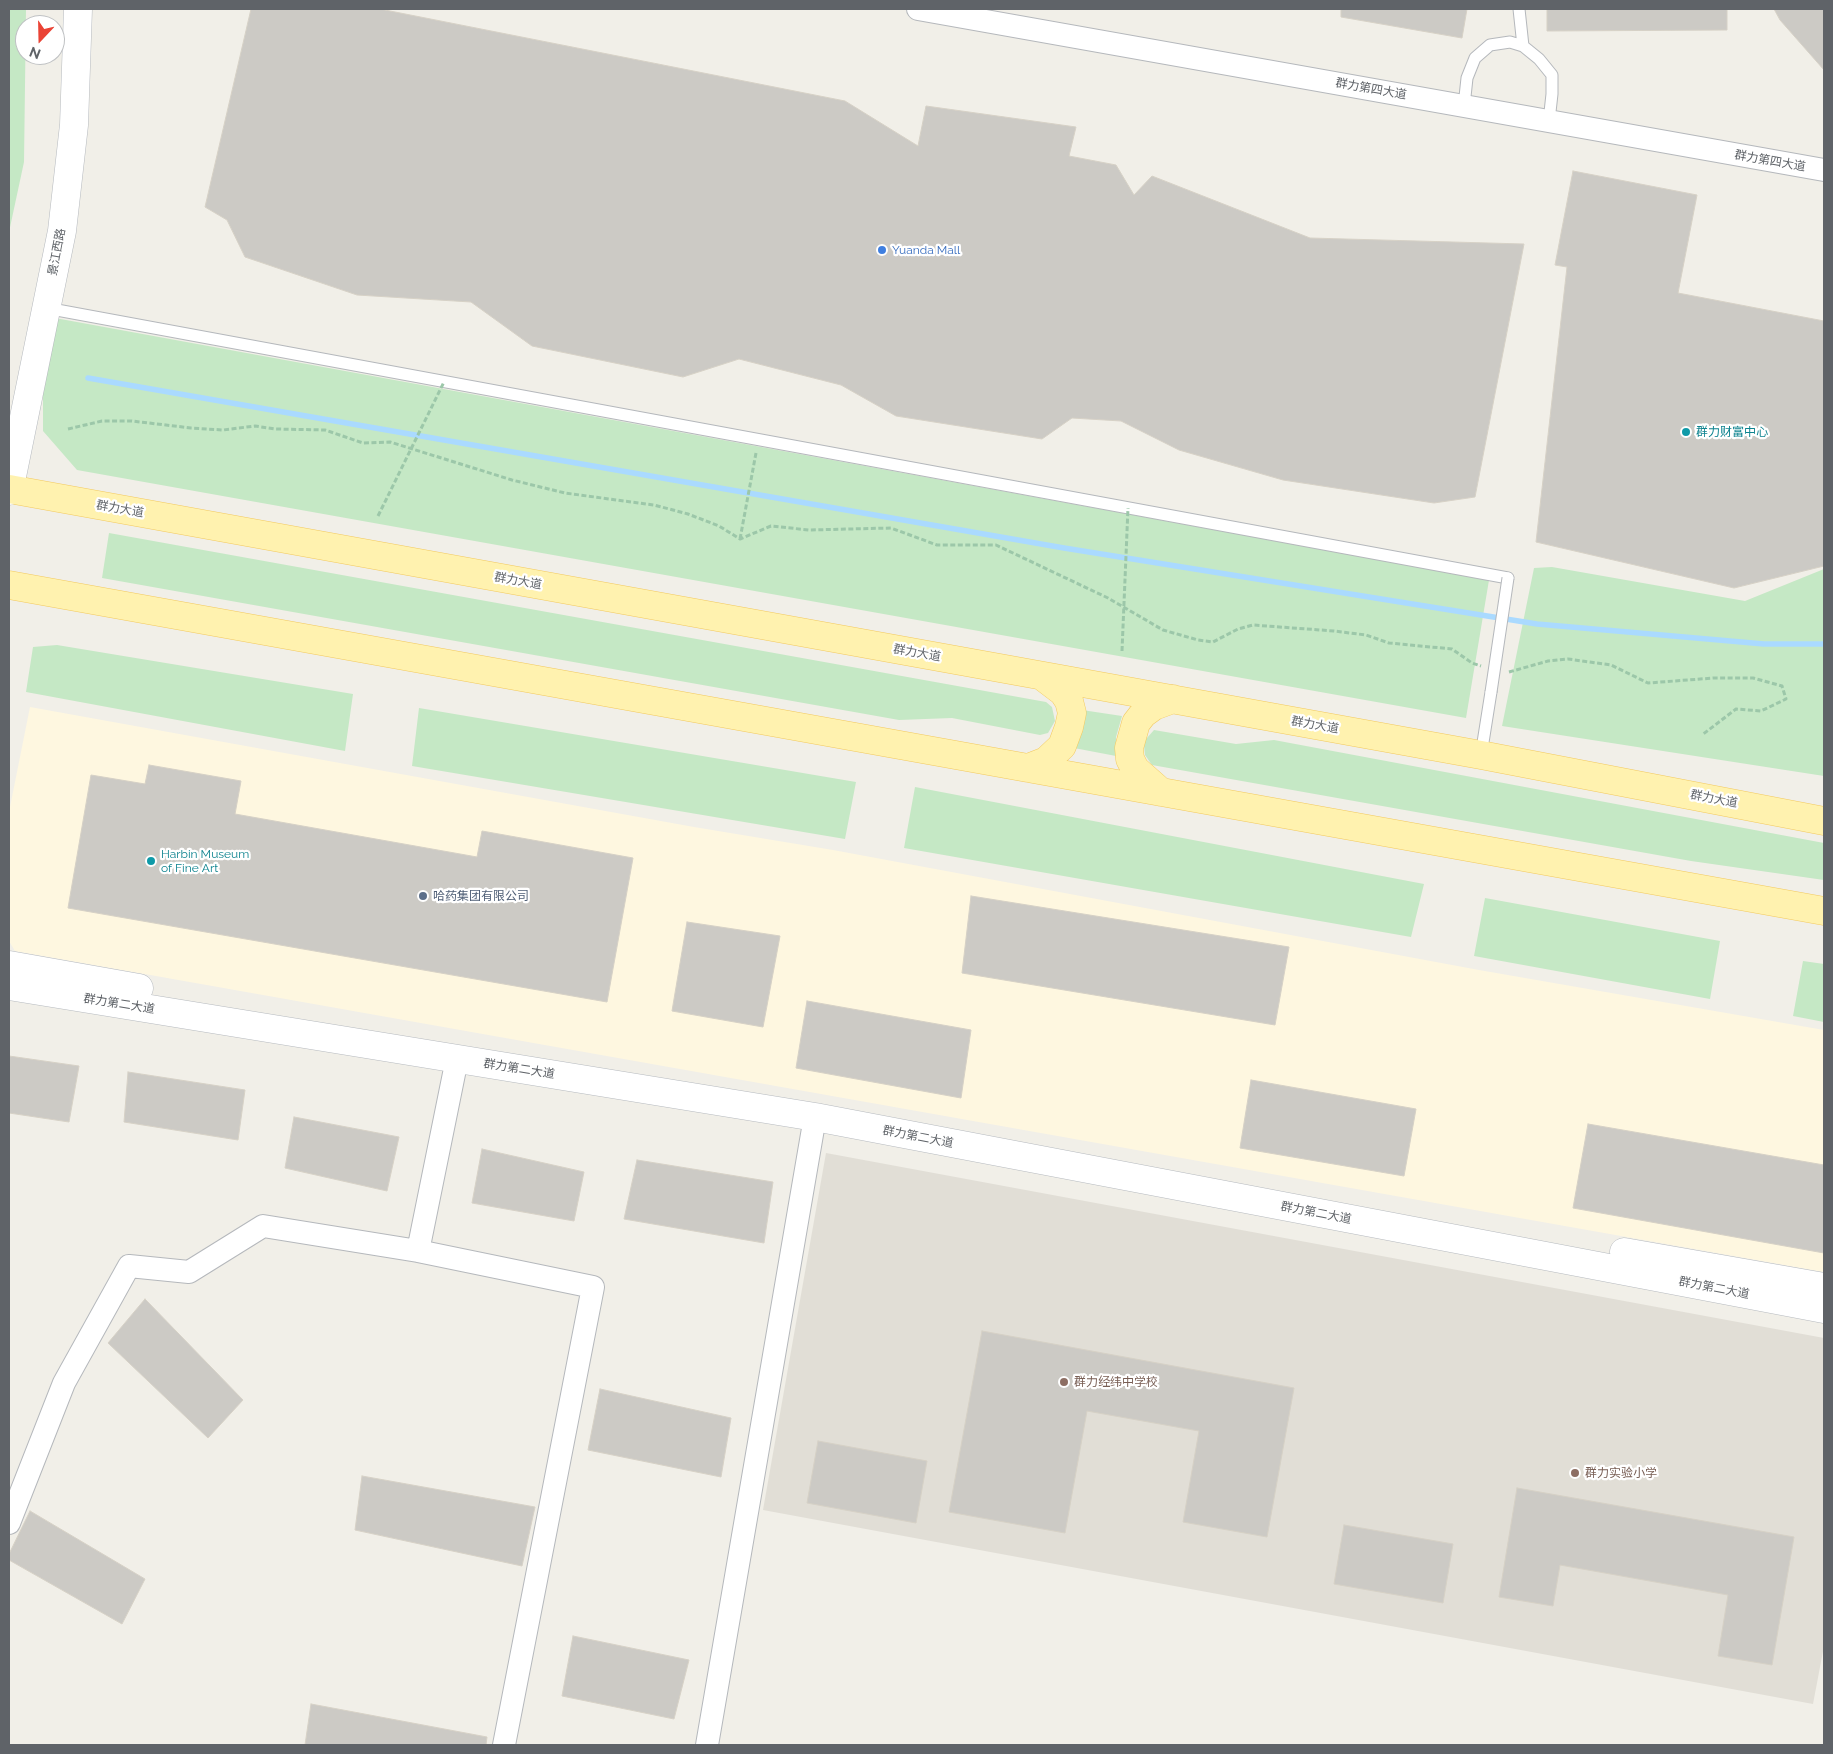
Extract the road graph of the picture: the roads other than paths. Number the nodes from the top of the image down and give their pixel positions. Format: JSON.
{"nodes":[{"id":1,"x":78,"y":9,"type":"edge"},
{"id":2,"x":918,"y":9,"type":"edge"},
{"id":3,"x":1519,"y":9,"type":"edge"},
{"id":4,"x":1524,"y":46,"type":"junction"},
{"id":5,"x":1464,"y":106,"type":"junction"},
{"id":6,"x":1549,"y":121,"type":"junction"},
{"id":7,"x":1824,"y":170,"type":"edge"},
{"id":8,"x":46,"y":308,"type":"junction"},
{"id":9,"x":9,"y":490,"type":"edge"},
{"id":10,"x":9,"y":585,"type":"edge"},
{"id":11,"x":1040,"y":675,"type":"junction"},
{"id":12,"x":1173,"y":699,"type":"junction"},
{"id":13,"x":1481,"y":755,"type":"junction"},
{"id":14,"x":1028,"y":768,"type":"junction"},
{"id":15,"x":1161,"y":792,"type":"junction"},
{"id":16,"x":1824,"y":821,"type":"edge"},
{"id":17,"x":1824,"y":911,"type":"edge"},
{"id":18,"x":9,"y":965,"type":"edge"},
{"id":19,"x":9,"y":986,"type":"edge"},
{"id":20,"x":456,"y":1059,"type":"junction"},
{"id":21,"x":815,"y":1117,"type":"junction"},
{"id":22,"x":418,"y":1251,"type":"junction"},
{"id":23,"x":1824,"y":1287,"type":"edge"},
{"id":24,"x":1824,"y":1309,"type":"edge"},
{"id":25,"x":9,"y":1523,"type":"edge"},
{"id":26,"x":504,"y":1745,"type":"edge"},
{"id":27,"x":707,"y":1745,"type":"edge"}],
"edges":[{"from":1,"to":8,"type":"main road","name":"景江西路"},
{"from":2,"to":5,"type":"street","name":"群力第四大道"},
{"from":3,"to":4,"type":"lane"},
{"from":4,"to":5,"type":"lane"},
{"from":4,"to":6,"type":"lane"},
{"from":5,"to":6,"type":"street","name":"群力第四大道"},
{"from":6,"to":7,"type":"street","name":"群力第四大道"},
{"from":8,"to":9,"type":"main road","name":"景江西路"},
{"from":8,"to":13,"type":"lane","bridge":true},
{"from":9,"to":11,"type":"main road","name":"群力大道"},
{"from":10,"to":14,"type":"main road"},
{"from":11,"to":12,"type":"main road","name":"群力大道"},
{"from":11,"to":14,"type":"main road"},
{"from":12,"to":13,"type":"main road","name":"群力大道"},
{"from":12,"to":15,"type":"main road"},
{"from":13,"to":16,"type":"main road","name":"群力大道"},
{"from":14,"to":15,"type":"main road"},
{"from":15,"to":17,"type":"main road"},
{"from":18,"to":23,"type":"main road","name":"群力第二大道"},
{"from":19,"to":20,"type":"main road","name":"群力第二大道"},
{"from":20,"to":21,"type":"main road","name":"群力第二大道"},
{"from":20,"to":22,"type":"street"},
{"from":21,"to":24,"type":"main road","name":"群力第二大道"},
{"from":21,"to":27,"type":"street"},
{"from":22,"to":25,"type":"street"},
{"from":22,"to":26,"type":"street"}]}
